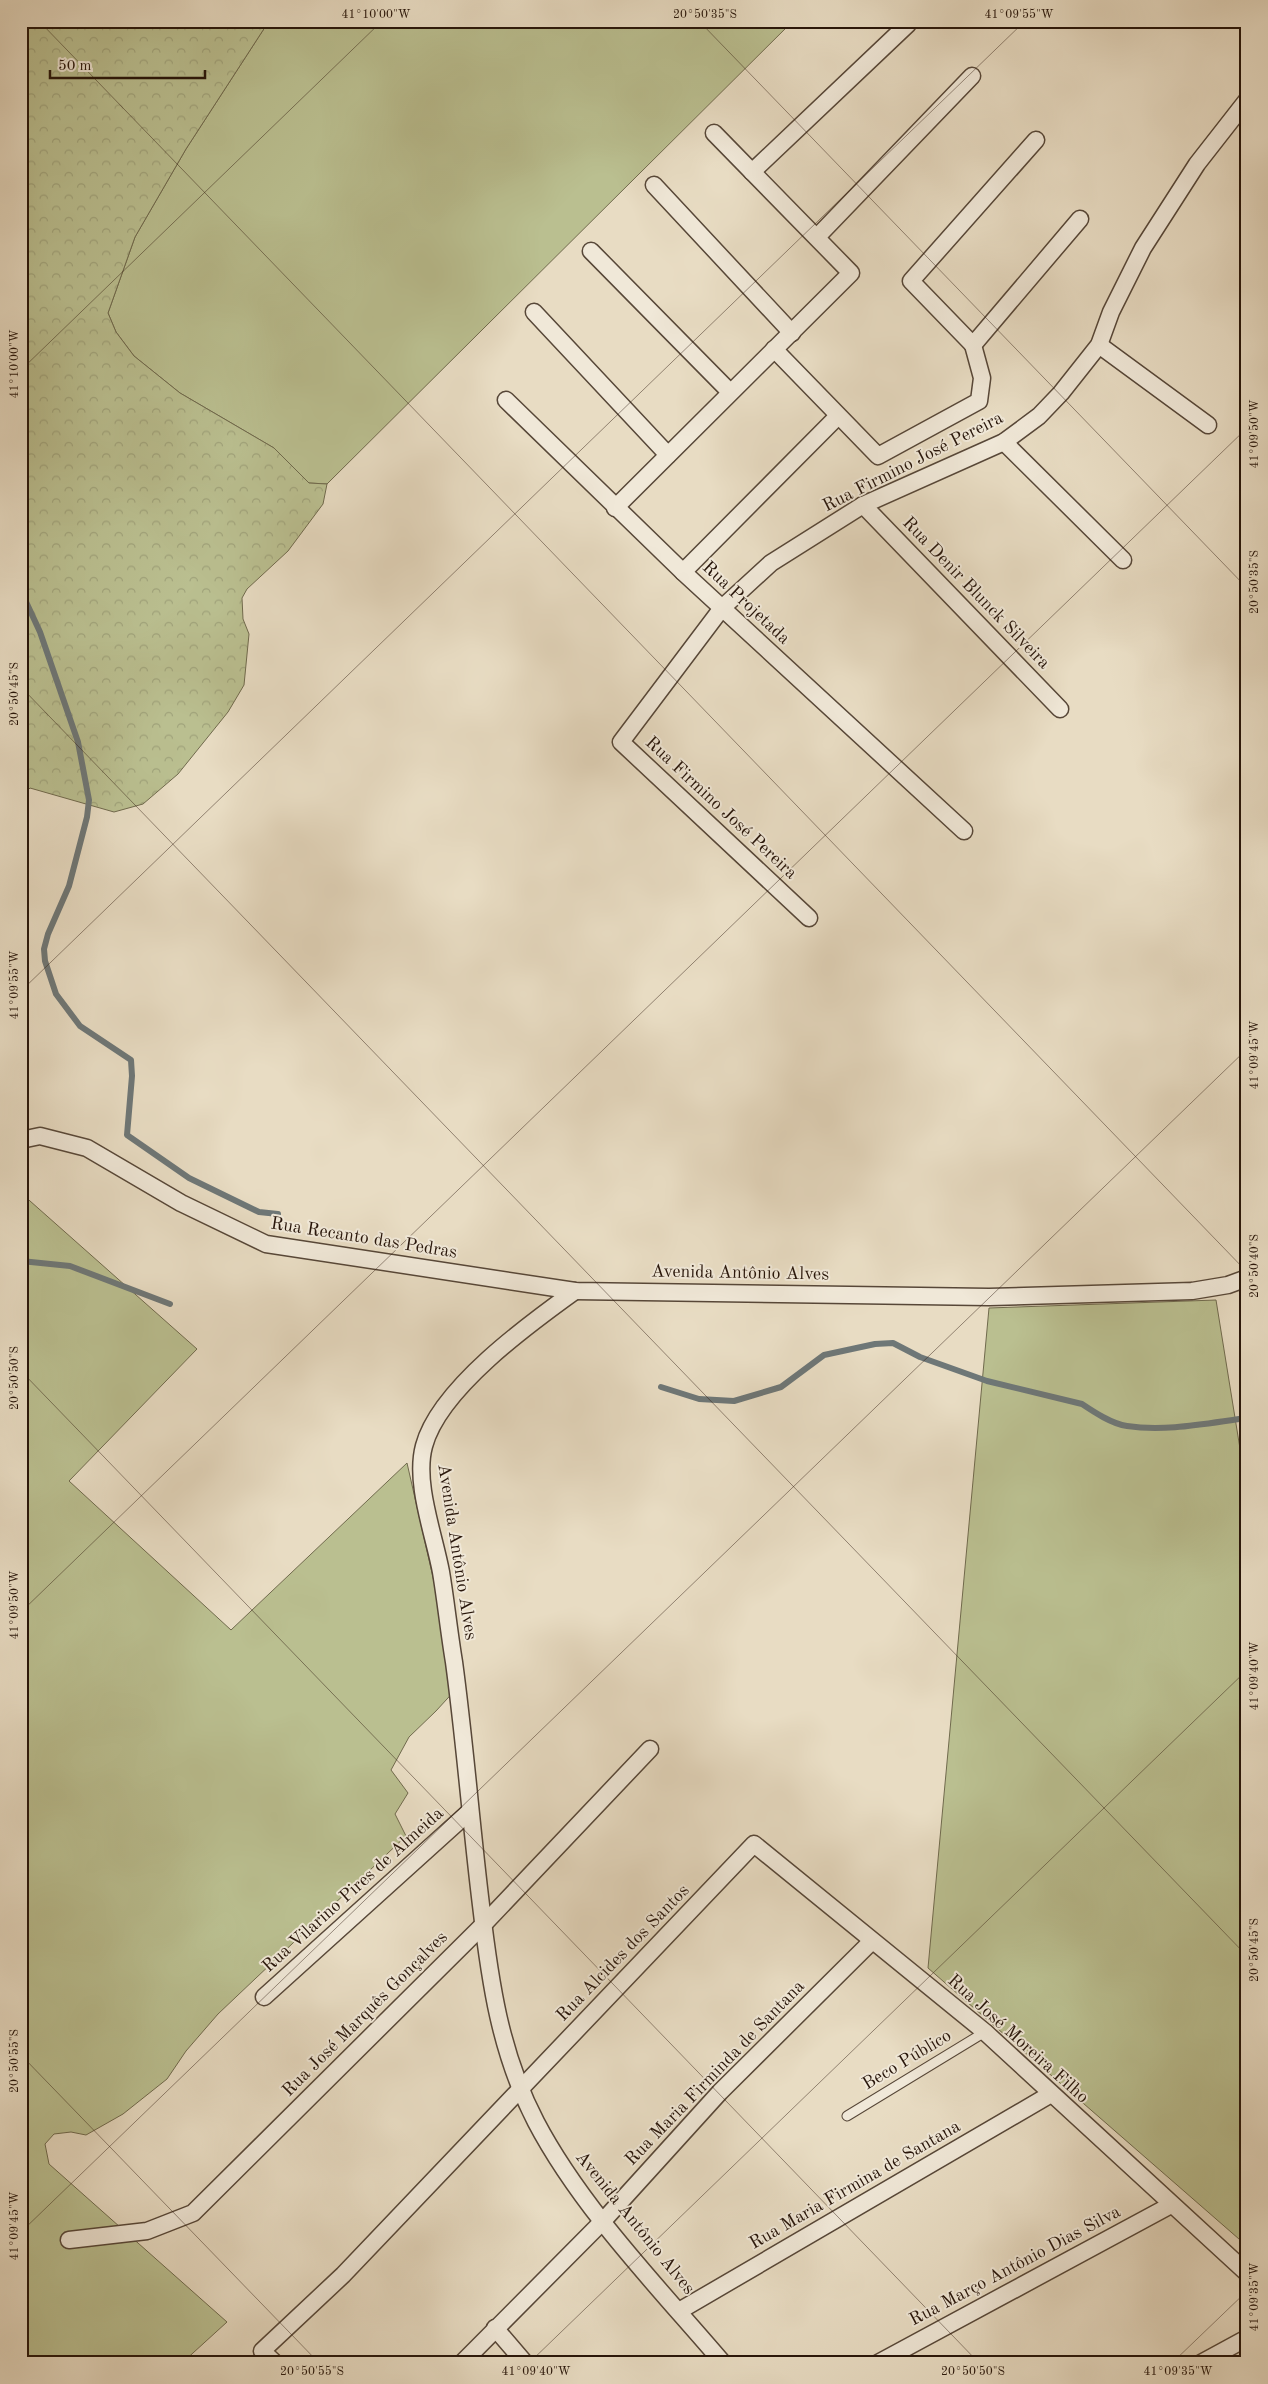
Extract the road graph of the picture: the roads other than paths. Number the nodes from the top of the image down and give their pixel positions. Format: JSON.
{"nodes":[{"id":1,"x":908,"y":24,"type":"dead end"},
{"id":2,"x":972,"y":76,"type":"dead end"},
{"id":3,"x":1247,"y":100,"type":"edge"},
{"id":4,"x":714,"y":134,"type":"dead end"},
{"id":5,"x":1036,"y":140,"type":"dead end"},
{"id":6,"x":752,"y":172,"type":"junction"},
{"id":7,"x":654,"y":185,"type":"dead end"},
{"id":8,"x":1080,"y":218,"type":"dead end"},
{"id":9,"x":817,"y":237,"type":"junction"},
{"id":10,"x":591,"y":251,"type":"dead end"},
{"id":11,"x":534,"y":312,"type":"dead end"},
{"id":12,"x":792,"y":332,"type":"junction"},
{"id":13,"x":973,"y":345,"type":"junction"},
{"id":14,"x":1099,"y":345,"type":"junction"},
{"id":15,"x":774,"y":349,"type":"junction"},
{"id":16,"x":730,"y":392,"type":"junction"},
{"id":17,"x":506,"y":400,"type":"dead end"},
{"id":18,"x":838,"y":416,"type":"junction"},
{"id":19,"x":1208,"y":425,"type":"dead end"},
{"id":20,"x":1004,"y":442,"type":"junction"},
{"id":21,"x":668,"y":455,"type":"junction"},
{"id":22,"x":863,"y":505,"type":"junction"},
{"id":23,"x":615,"y":508,"type":"junction"},
{"id":24,"x":1123,"y":560,"type":"dead end"},
{"id":25,"x":683,"y":572,"type":"junction"},
{"id":26,"x":722,"y":608,"type":"junction"},
{"id":27,"x":1060,"y":709,"type":"dead end"},
{"id":28,"x":964,"y":831,"type":"dead end"},
{"id":29,"x":809,"y":918,"type":"dead end"},
{"id":30,"x":21,"y":1140,"type":"edge"},
{"id":31,"x":1247,"y":1278,"type":"edge"},
{"id":32,"x":575,"y":1291,"type":"junction"},
{"id":33,"x":650,"y":1749,"type":"dead end"},
{"id":34,"x":469,"y":1812,"type":"junction"},
{"id":35,"x":754,"y":1844,"type":"joint"},
{"id":36,"x":483,"y":1925,"type":"junction"},
{"id":37,"x":872,"y":1941,"type":"junction"},
{"id":38,"x":264,"y":1997,"type":"dead end"},
{"id":39,"x":985,"y":2032,"type":"junction"},
{"id":40,"x":522,"y":2089,"type":"junction"},
{"id":41,"x":1051,"y":2094,"type":"junction"},
{"id":42,"x":847,"y":2116,"type":"dead end"},
{"id":43,"x":1171,"y":2205,"type":"junction"},
{"id":44,"x":603,"y":2221,"type":"junction"},
{"id":45,"x":69,"y":2240,"type":"dead end"},
{"id":46,"x":1247,"y":2273,"type":"edge"},
{"id":47,"x":679,"y":2310,"type":"junction"},
{"id":48,"x":495,"y":2328,"type":"junction"},
{"id":49,"x":1247,"y":2338,"type":"edge"},
{"id":50,"x":275,"y":2363,"type":"edge"},
{"id":51,"x":462,"y":2363,"type":"edge"},
{"id":52,"x":526,"y":2363,"type":"edge"},
{"id":53,"x":723,"y":2363,"type":"edge"},
{"id":54,"x":878,"y":2363,"type":"edge"},
{"id":55,"x":1202,"y":2363,"type":"edge"}],
"edges":[{"from":1,"to":6,"type":"street"},
{"from":2,"to":9,"type":"street"},
{"from":3,"to":14,"type":"street","name":"Rua Firmino José Pereira"},
{"from":4,"to":6,"type":"street"},
{"from":5,"to":13,"type":"street"},
{"from":6,"to":9,"type":"street"},
{"from":7,"to":12,"type":"street"},
{"from":8,"to":13,"type":"street"},
{"from":9,"to":12,"type":"street"},
{"from":10,"to":16,"type":"street"},
{"from":11,"to":21,"type":"street"},
{"from":12,"to":15,"type":"street"},
{"from":13,"to":18,"type":"street"},
{"from":14,"to":19,"type":"street"},
{"from":14,"to":20,"type":"street","name":"Rua Firmino José Pereira"},
{"from":15,"to":16,"type":"street"},
{"from":15,"to":18,"type":"street"},
{"from":16,"to":21,"type":"street"},
{"from":17,"to":23,"type":"street","name":"Rua Projetada"},
{"from":18,"to":25,"type":"street"},
{"from":20,"to":22,"type":"street","name":"Rua Firmino José Pereira"},
{"from":20,"to":24,"type":"street"},
{"from":21,"to":23,"type":"street"},
{"from":22,"to":26,"type":"street","name":"Rua Firmino José Pereira"},
{"from":22,"to":27,"type":"street","name":"Rua Denir Blunck Silveira"},
{"from":23,"to":25,"type":"street","name":"Rua Projetada"},
{"from":25,"to":26,"type":"street","name":"Rua Projetada"},
{"from":26,"to":28,"type":"street","name":"Rua Projetada"},
{"from":26,"to":29,"type":"street","name":"Rua Firmino José Pereira"},
{"from":30,"to":32,"type":"street","name":"Rua Recanto das Pedras"},
{"from":31,"to":32,"type":"street","name":"Avenida Antônio Alves"},
{"from":32,"to":34,"type":"street","name":"Avenida Antônio Alves"},
{"from":33,"to":36,"type":"street","name":"Rua José Marquês Gonçalves"},
{"from":34,"to":36,"type":"street","name":"Avenida Antônio Alves"},
{"from":34,"to":38,"type":"street","name":"Rua Vilarino Pires de Almeida"},
{"from":35,"to":37,"type":"street","name":"Rua José Moreira Filho"},
{"from":35,"to":40,"type":"street","name":"Rua Alcides dos Santos"},
{"from":36,"to":40,"type":"street","name":"Avenida Antônio Alves"},
{"from":36,"to":45,"type":"street","name":"Rua José Marquês Gonçalves"},
{"from":37,"to":39,"type":"street","name":"Rua José Moreira Filho"},
{"from":37,"to":44,"type":"street","name":"Rua Maria Firminda de Santana"},
{"from":39,"to":41,"type":"street","name":"Rua José Moreira Filho"},
{"from":39,"to":42,"type":"lane","name":"Beco Público"},
{"from":40,"to":44,"type":"street","name":"Avenida Antônio Alves"},
{"from":40,"to":50,"type":"street"},
{"from":41,"to":43,"type":"street","name":"Rua José Moreira Filho"},
{"from":41,"to":47,"type":"street","name":"Rua Maria Firmina de Santana"},
{"from":43,"to":46,"type":"street","name":"Rua José Moreira Filho"},
{"from":43,"to":54,"type":"street","name":"Rua Março Antônio Dias Silva"},
{"from":44,"to":47,"type":"street","name":"Avenida Antônio Alves"},
{"from":44,"to":48,"type":"street","name":"Rua Maria Firminda de Santana"},
{"from":47,"to":53,"type":"street","name":"Avenida Antônio Alves"},
{"from":48,"to":51,"type":"street","name":"Rua Maria Firminda de Santana"},
{"from":48,"to":52,"type":"street"},
{"from":49,"to":55,"type":"street"}]}
